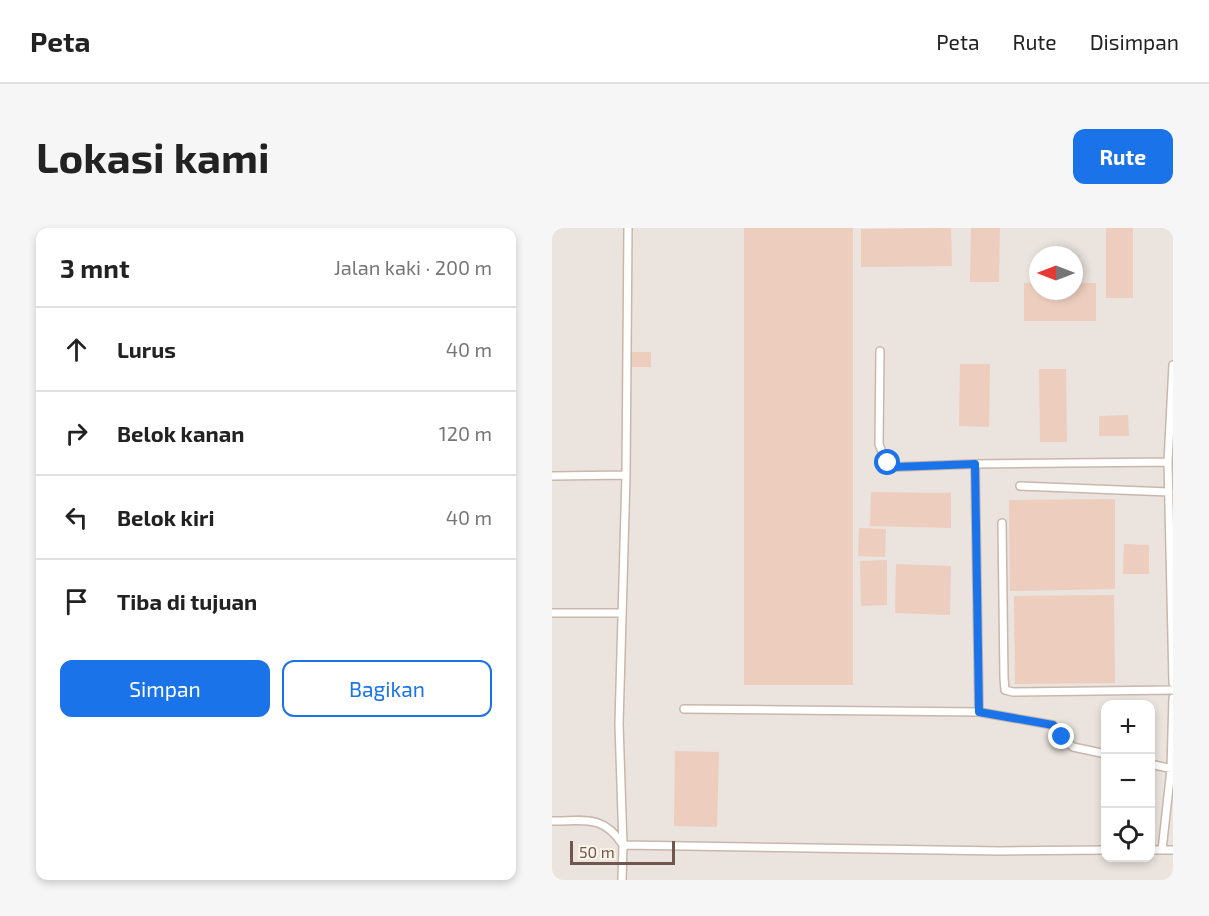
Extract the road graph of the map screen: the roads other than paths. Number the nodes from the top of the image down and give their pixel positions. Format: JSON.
{"nodes":[{"id":1,"x":628,"y":228,"type":"edge"},
{"id":2,"x":880,"y":351,"type":"dead end"},
{"id":3,"x":1173,"y":365,"type":"edge"},
{"id":4,"x":1168,"y":462,"type":"junction"},
{"id":5,"x":975,"y":464,"type":"junction"},
{"id":6,"x":626,"y":475,"type":"junction"},
{"id":7,"x":552,"y":476,"type":"edge"},
{"id":8,"x":1020,"y":486,"type":"dead end"},
{"id":9,"x":1168,"y":492,"type":"junction"},
{"id":10,"x":1002,"y":523,"type":"dead end"},
{"id":11,"x":552,"y":613,"type":"edge"},
{"id":12,"x":622,"y":613,"type":"junction"},
{"id":13,"x":1173,"y":683,"type":"edge"},
{"id":14,"x":1173,"y":690,"type":"edge"},
{"id":15,"x":1173,"y":698,"type":"edge"},
{"id":16,"x":684,"y":709,"type":"dead end"},
{"id":17,"x":979,"y":712,"type":"junction"},
{"id":18,"x":1101,"y":753,"type":"edge"},
{"id":19,"x":1155,"y":765,"type":"edge"},
{"id":20,"x":1172,"y":769,"type":"edge"},
{"id":21,"x":552,"y":820,"type":"edge"},
{"id":22,"x":623,"y":844,"type":"junction"},
{"id":23,"x":1101,"y":850,"type":"edge"},
{"id":24,"x":1155,"y":850,"type":"edge"},
{"id":25,"x":1162,"y":850,"type":"junction"},
{"id":26,"x":1173,"y":850,"type":"edge"},
{"id":27,"x":622,"y":880,"type":"edge"}],
"edges":[{"from":1,"to":6,"type":"lane"},
{"from":2,"to":5,"type":"lane"},
{"from":3,"to":4,"type":"lane"},
{"from":4,"to":5,"type":"lane"},
{"from":4,"to":9,"type":"lane"},
{"from":5,"to":17,"type":"lane"},
{"from":6,"to":7,"type":"lane"},
{"from":6,"to":12,"type":"lane"},
{"from":8,"to":9,"type":"lane"},
{"from":9,"to":13,"type":"lane"},
{"from":10,"to":14,"type":"lane"},
{"from":11,"to":12,"type":"lane"},
{"from":12,"to":22,"type":"lane"},
{"from":15,"to":20,"type":"lane"},
{"from":16,"to":17,"type":"lane"},
{"from":17,"to":18,"type":"lane"},
{"from":19,"to":20,"type":"lane"},
{"from":20,"to":25,"type":"lane"},
{"from":21,"to":22,"type":"lane"},
{"from":22,"to":23,"type":"lane"},
{"from":22,"to":27,"type":"lane"},
{"from":24,"to":25,"type":"lane"},
{"from":25,"to":26,"type":"lane"}]}
